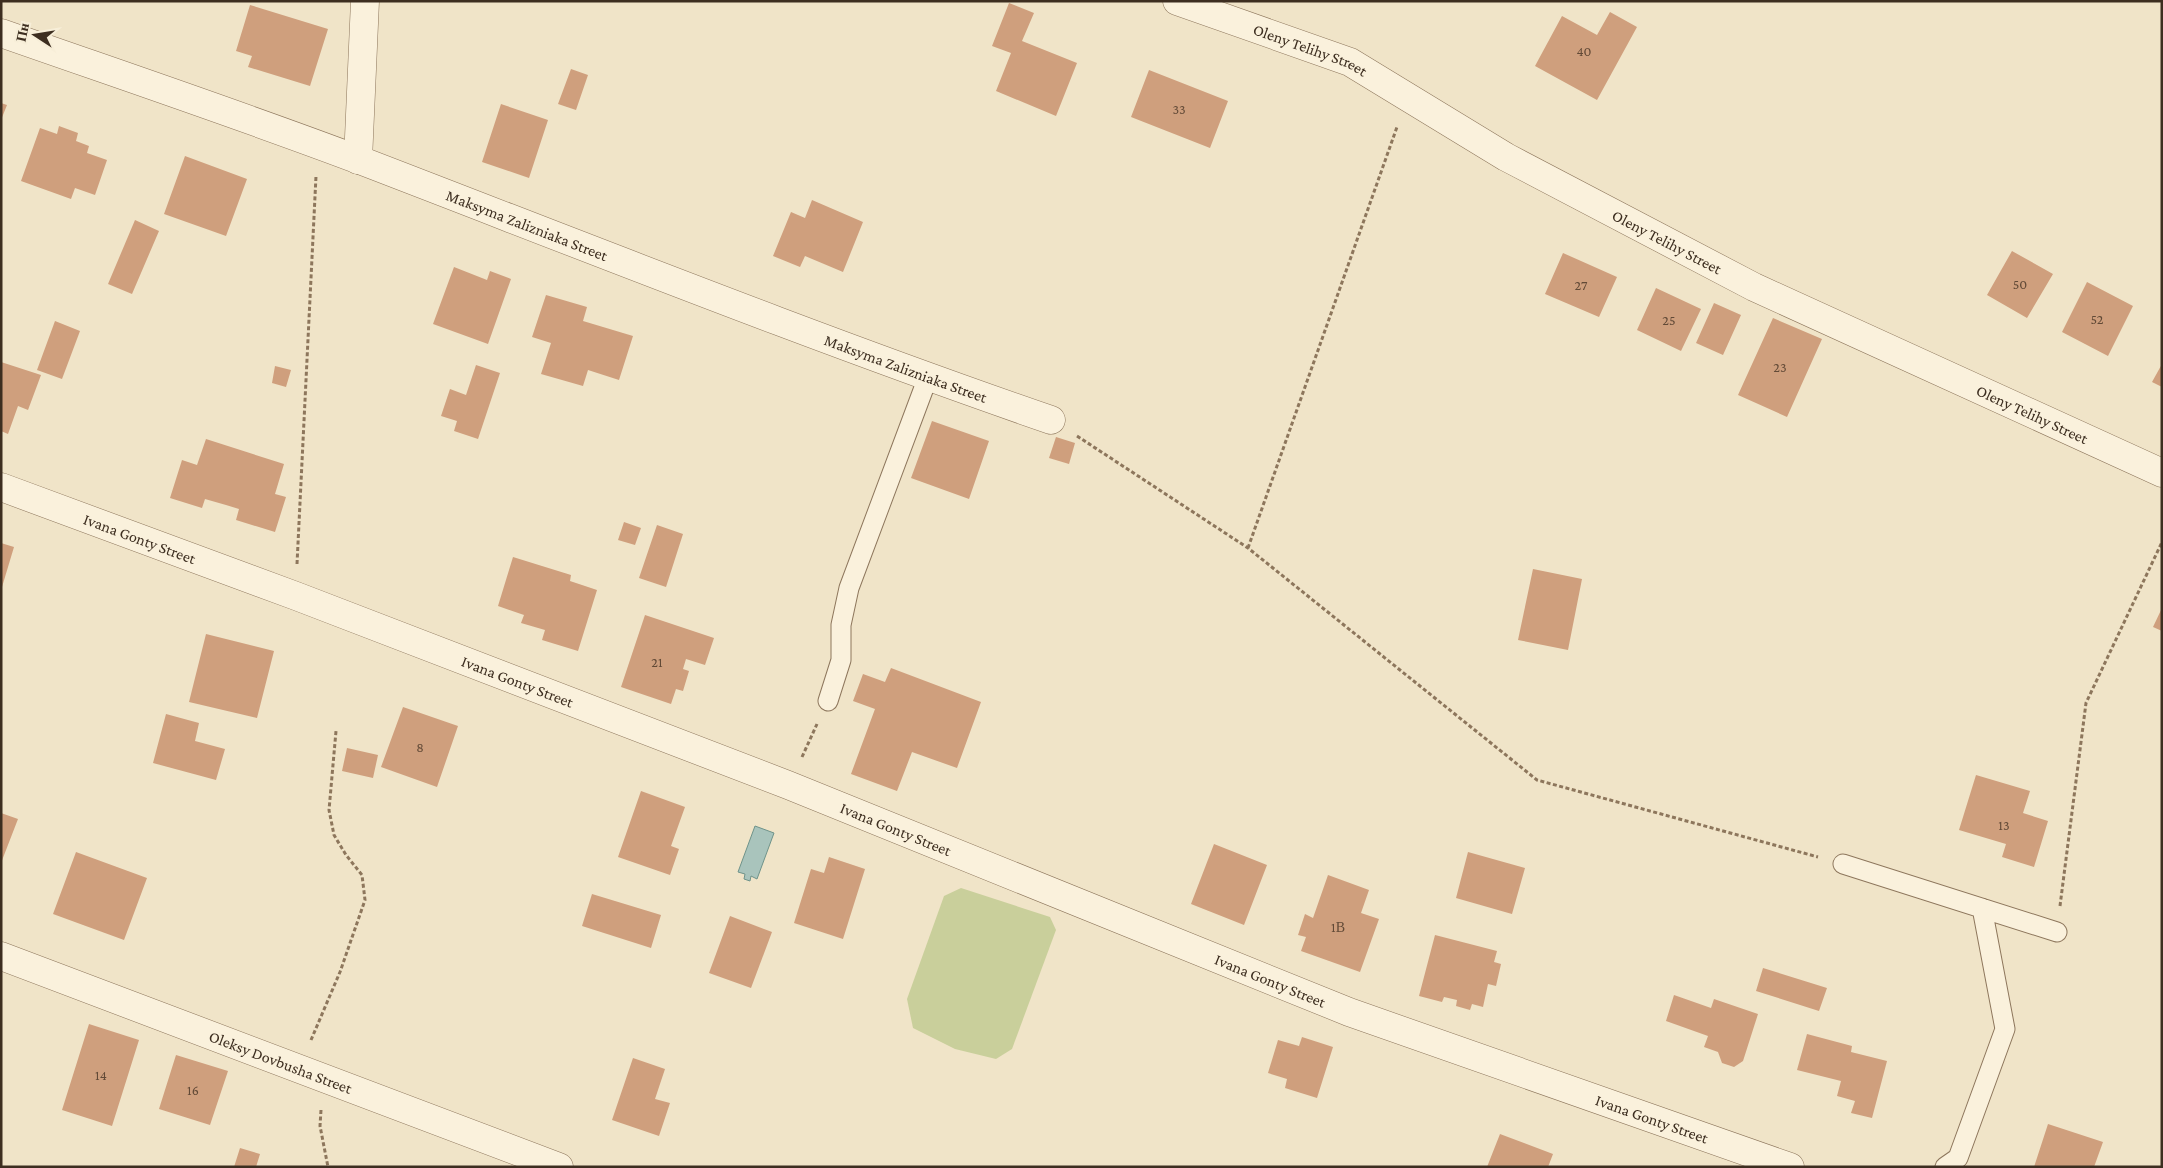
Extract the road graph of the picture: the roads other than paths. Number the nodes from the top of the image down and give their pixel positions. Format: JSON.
{"nodes":[{"id":1,"x":365,"y":1,"type":"edge"},
{"id":2,"x":1177,"y":1,"type":"edge"},
{"id":3,"x":1,"y":33,"type":"edge"},
{"id":4,"x":358,"y":160,"type":"junction"},
{"id":5,"x":928,"y":378,"type":"junction"},
{"id":6,"x":1051,"y":420,"type":"road end"},
{"id":7,"x":2162,"y":473,"type":"edge"},
{"id":8,"x":1,"y":488,"type":"edge"},
{"id":9,"x":828,"y":701,"type":"road end"},
{"id":10,"x":1843,"y":864,"type":"road end"},
{"id":11,"x":1982,"y":908,"type":"junction"},
{"id":12,"x":2057,"y":932,"type":"road end"},
{"id":13,"x":1,"y":956,"type":"edge"},
{"id":14,"x":559,"y":1167,"type":"edge"},
{"id":15,"x":1790,"y":1167,"type":"edge"},
{"id":16,"x":1945,"y":1167,"type":"edge"}],
"edges":[{"from":1,"to":4,"type":"street"},
{"from":2,"to":7,"type":"street","name":"Oleny Telihy Street"},
{"from":3,"to":4,"type":"street","name":"Maksyma Zalizniaka Street"},
{"from":4,"to":5,"type":"street","name":"Maksyma Zalizniaka Street"},
{"from":5,"to":6,"type":"street","name":"Maksyma Zalizniaka Street"},
{"from":5,"to":9,"type":"lane"},
{"from":8,"to":15,"type":"street","name":"Ivana Gonty Street"},
{"from":10,"to":11,"type":"lane"},
{"from":11,"to":12,"type":"lane"},
{"from":11,"to":16,"type":"lane"},
{"from":13,"to":14,"type":"street","name":"Oleksy Dovbusha Street"}]}
